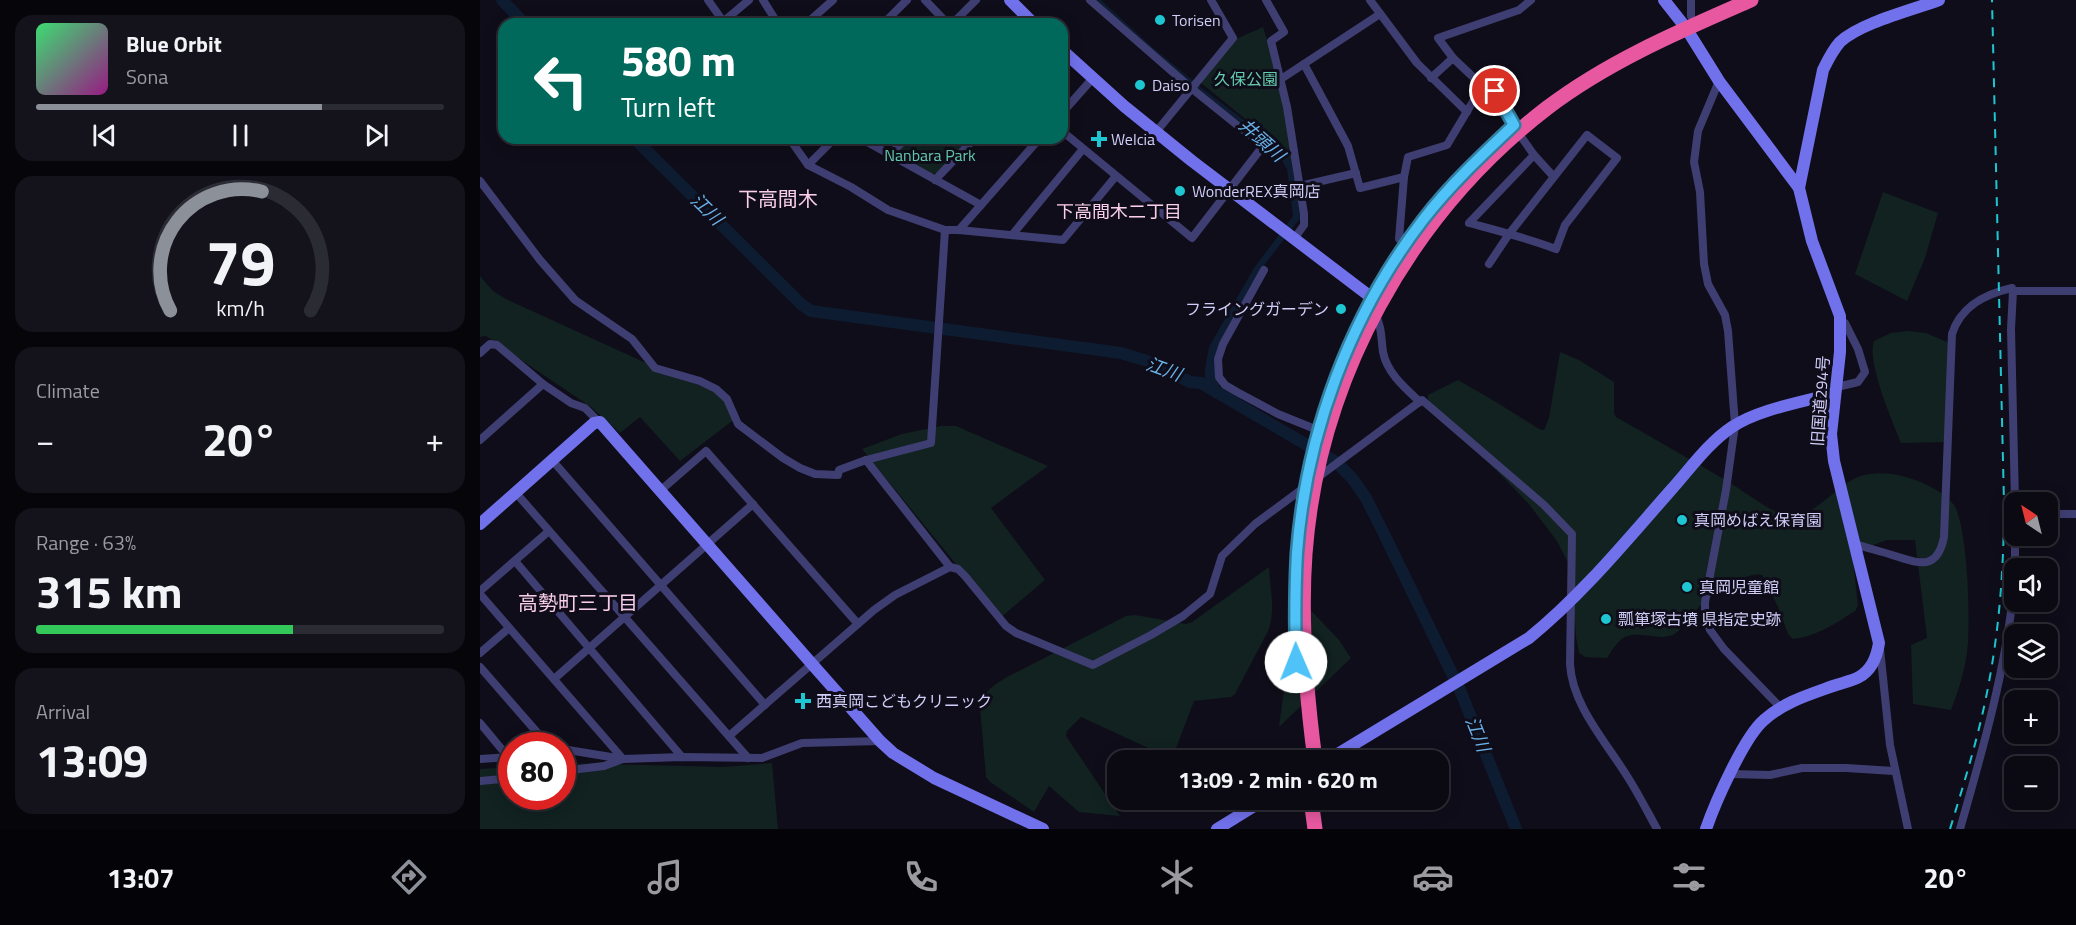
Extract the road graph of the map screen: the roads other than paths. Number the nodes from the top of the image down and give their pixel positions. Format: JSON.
{"nodes":[{"id":1,"x":708,"y":0,"type":"edge"},
{"id":2,"x":749,"y":0,"type":"edge"},
{"id":3,"x":763,"y":0,"type":"edge"},
{"id":4,"x":833,"y":0,"type":"edge"},
{"id":5,"x":907,"y":0,"type":"edge"},
{"id":6,"x":925,"y":0,"type":"edge"},
{"id":7,"x":976,"y":0,"type":"edge"},
{"id":8,"x":1010,"y":0,"type":"edge"},
{"id":9,"x":1090,"y":0,"type":"edge"},
{"id":10,"x":1211,"y":0,"type":"edge"},
{"id":11,"x":1266,"y":0,"type":"edge"},
{"id":12,"x":1370,"y":0,"type":"edge"},
{"id":13,"x":1531,"y":0,"type":"edge"},
{"id":14,"x":1664,"y":0,"type":"edge"},
{"id":15,"x":1691,"y":0,"type":"edge"},
{"id":16,"x":1728,"y":0,"type":"edge"},
{"id":17,"x":1751,"y":0,"type":"edge"},
{"id":18,"x":1939,"y":0,"type":"edge"},
{"id":19,"x":1380,"y":14,"type":"junction"},
{"id":20,"x":721,"y":18,"type":"edge"},
{"id":21,"x":729,"y":18,"type":"edge"},
{"id":22,"x":774,"y":18,"type":"edge"},
{"id":23,"x":813,"y":18,"type":"edge"},
{"id":24,"x":889,"y":18,"type":"edge"},
{"id":25,"x":944,"y":18,"type":"edge"},
{"id":26,"x":956,"y":18,"type":"edge"},
{"id":27,"x":1028,"y":18,"type":"edge"},
{"id":28,"x":1686,"y":22,"type":"junction"},
{"id":29,"x":1068,"y":55,"type":"edge"},
{"id":30,"x":1453,"y":58,"type":"junction"},
{"id":31,"x":1304,"y":64,"type":"junction"},
{"id":32,"x":1093,"y":78,"type":"junction"},
{"id":33,"x":1431,"y":78,"type":"junction"},
{"id":34,"x":1281,"y":79,"type":"junction"},
{"id":35,"x":1719,"y":81,"type":"junction"},
{"id":36,"x":1484,"y":82,"type":"junction"},
{"id":37,"x":1191,"y":88,"type":"junction"},
{"id":38,"x":1068,"y":106,"type":"edge"},
{"id":39,"x":1467,"y":112,"type":"junction"},
{"id":40,"x":1516,"y":128,"type":"junction"},
{"id":41,"x":1156,"y":132,"type":"junction"},
{"id":42,"x":1068,"y":136,"type":"edge"},
{"id":43,"x":793,"y":144,"type":"edge"},
{"id":44,"x":829,"y":144,"type":"edge"},
{"id":45,"x":871,"y":144,"type":"edge"},
{"id":46,"x":900,"y":144,"type":"edge"},
{"id":47,"x":969,"y":144,"type":"edge"},
{"id":48,"x":1035,"y":144,"type":"edge"},
{"id":49,"x":1083,"y":149,"type":"junction"},
{"id":50,"x":890,"y":155,"type":"junction"},
{"id":51,"x":1534,"y":155,"type":"junction"},
{"id":52,"x":808,"y":165,"type":"junction"},
{"id":53,"x":1356,"y":173,"type":"junction"},
{"id":54,"x":1116,"y":176,"type":"junction"},
{"id":55,"x":1404,"y":177,"type":"junction"},
{"id":56,"x":1554,"y":177,"type":"junction"},
{"id":57,"x":935,"y":180,"type":"junction"},
{"id":58,"x":480,"y":181,"type":"edge"},
{"id":59,"x":1300,"y":186,"type":"junction"},
{"id":60,"x":1799,"y":188,"type":"junction"},
{"id":61,"x":1230,"y":190,"type":"junction"},
{"id":62,"x":981,"y":205,"type":"junction"},
{"id":63,"x":945,"y":230,"type":"junction"},
{"id":64,"x":959,"y":230,"type":"junction"},
{"id":65,"x":1509,"y":234,"type":"junction"},
{"id":66,"x":1012,"y":235,"type":"junction"},
{"id":67,"x":1292,"y":238,"type":"junction"},
{"id":68,"x":1406,"y":243,"type":"junction"},
{"id":69,"x":1489,"y":264,"type":"dead end"},
{"id":70,"x":1264,"y":270,"type":"dead end"},
{"id":71,"x":2012,"y":288,"type":"dead end"},
{"id":72,"x":2076,"y":291,"type":"edge"},
{"id":73,"x":1375,"y":305,"type":"junction"},
{"id":74,"x":1840,"y":323,"type":"junction"},
{"id":75,"x":480,"y":353,"type":"edge"},
{"id":76,"x":543,"y":384,"type":"junction"},
{"id":77,"x":1836,"y":390,"type":"junction"},
{"id":78,"x":1420,"y":402,"type":"junction"},
{"id":79,"x":598,"y":421,"type":"junction"},
{"id":80,"x":1735,"y":425,"type":"junction"},
{"id":81,"x":1321,"y":435,"type":"junction"},
{"id":82,"x":480,"y":440,"type":"edge"},
{"id":83,"x":552,"y":460,"type":"junction"},
{"id":84,"x":866,"y":460,"type":"junction"},
{"id":85,"x":1321,"y":462,"type":"junction"},
{"id":86,"x":1311,"y":483,"type":"junction"},
{"id":87,"x":661,"y":490,"type":"junction"},
{"id":88,"x":2015,"y":492,"type":"edge"},
{"id":89,"x":516,"y":493,"type":"junction"},
{"id":90,"x":753,"y":504,"type":"junction"},
{"id":91,"x":2058,"y":514,"type":"edge"},
{"id":92,"x":2076,"y":514,"type":"edge"},
{"id":93,"x":480,"y":524,"type":"edge"},
{"id":94,"x":549,"y":531,"type":"junction"},
{"id":95,"x":707,"y":544,"type":"junction"},
{"id":96,"x":1855,"y":544,"type":"junction"},
{"id":97,"x":515,"y":561,"type":"junction"},
{"id":98,"x":950,"y":567,"type":"junction"},
{"id":99,"x":661,"y":585,"type":"junction"},
{"id":100,"x":480,"y":593,"type":"edge"},
{"id":101,"x":1571,"y":601,"type":"junction"},
{"id":102,"x":2012,"y":612,"type":"edge"},
{"id":103,"x":625,"y":617,"type":"junction"},
{"id":104,"x":858,"y":624,"type":"junction"},
{"id":105,"x":509,"y":628,"type":"junction"},
{"id":106,"x":1879,"y":643,"type":"junction"},
{"id":107,"x":589,"y":649,"type":"junction"},
{"id":108,"x":480,"y":653,"type":"edge"},
{"id":109,"x":812,"y":664,"type":"junction"},
{"id":110,"x":480,"y":667,"type":"edge"},
{"id":111,"x":554,"y":679,"type":"junction"},
{"id":112,"x":765,"y":705,"type":"junction"},
{"id":113,"x":1780,"y":707,"type":"junction"},
{"id":114,"x":480,"y":723,"type":"edge"},
{"id":115,"x":537,"y":732,"type":"edge"},
{"id":116,"x":729,"y":736,"type":"junction"},
{"id":117,"x":880,"y":741,"type":"junction"},
{"id":118,"x":498,"y":743,"type":"edge"},
{"id":119,"x":1304,"y":750,"type":"edge"},
{"id":120,"x":1314,"y":750,"type":"edge"},
{"id":121,"x":1344,"y":750,"type":"edge"},
{"id":122,"x":576,"y":751,"type":"edge"},
{"id":123,"x":682,"y":757,"type":"junction"},
{"id":124,"x":498,"y":758,"type":"edge"},
{"id":125,"x":748,"y":758,"type":"junction"},
{"id":126,"x":480,"y":759,"type":"edge"},
{"id":127,"x":623,"y":759,"type":"junction"},
{"id":128,"x":576,"y":769,"type":"edge"},
{"id":129,"x":1894,"y":771,"type":"junction"},
{"id":130,"x":1731,"y":774,"type":"junction"},
{"id":131,"x":498,"y":779,"type":"edge"},
{"id":132,"x":480,"y":781,"type":"edge"},
{"id":133,"x":1250,"y":810,"type":"edge"},
{"id":134,"x":1312,"y":810,"type":"edge"},
{"id":135,"x":1322,"y":810,"type":"edge"},
{"id":136,"x":1230,"y":825,"type":"edge"},
{"id":137,"x":1043,"y":829,"type":"edge"},
{"id":138,"x":1217,"y":829,"type":"edge"},
{"id":139,"x":1315,"y":829,"type":"edge"},
{"id":140,"x":1325,"y":829,"type":"edge"},
{"id":141,"x":1657,"y":829,"type":"edge"},
{"id":142,"x":1706,"y":829,"type":"edge"},
{"id":143,"x":1908,"y":829,"type":"edge"},
{"id":144,"x":1960,"y":829,"type":"edge"}],
"edges":[{"from":1,"to":20,"type":"street"},
{"from":2,"to":21,"type":"street"},
{"from":3,"to":22,"type":"street"},
{"from":4,"to":23,"type":"street"},
{"from":5,"to":24,"type":"street"},
{"from":6,"to":25,"type":"street"},
{"from":7,"to":26,"type":"street"},
{"from":8,"to":27,"type":"street"},
{"from":9,"to":37,"type":"street"},
{"from":10,"to":37,"type":"street"},
{"from":11,"to":34,"type":"street"},
{"from":12,"to":19,"type":"street"},
{"from":13,"to":30,"type":"street"},
{"from":14,"to":28,"type":"street"},
{"from":15,"to":28,"type":"street"},
{"from":16,"to":28,"type":"highway"},
{"from":17,"to":28,"type":"highway"},
{"from":18,"to":60,"type":"street","name":"旧国道294号"},
{"from":19,"to":31,"type":"street"},
{"from":19,"to":33,"type":"street"},
{"from":28,"to":35,"type":"street"},
{"from":28,"to":40,"type":"highway"},
{"from":29,"to":32,"type":"street"},
{"from":30,"to":33,"type":"street"},
{"from":30,"to":36,"type":"street"},
{"from":31,"to":34,"type":"street"},
{"from":31,"to":53,"type":"street"},
{"from":32,"to":38,"type":"street"},
{"from":32,"to":41,"type":"street"},
{"from":33,"to":39,"type":"street"},
{"from":34,"to":59,"type":"street"},
{"from":35,"to":60,"type":"street"},
{"from":35,"to":80,"type":"street"},
{"from":36,"to":39,"type":"street"},
{"from":36,"to":40,"type":"street"},
{"from":37,"to":41,"type":"street"},
{"from":37,"to":61,"type":"street"},
{"from":39,"to":55,"type":"street"},
{"from":40,"to":51,"type":"street"},
{"from":40,"to":68,"type":"highway"},
{"from":40,"to":73,"type":"highway"},
{"from":41,"to":61,"type":"street"},
{"from":42,"to":49,"type":"street"},
{"from":43,"to":52,"type":"street"},
{"from":44,"to":52,"type":"street"},
{"from":45,"to":50,"type":"street"},
{"from":46,"to":50,"type":"street"},
{"from":47,"to":57,"type":"street"},
{"from":48,"to":62,"type":"street"},
{"from":49,"to":54,"type":"street"},
{"from":49,"to":66,"type":"street"},
{"from":50,"to":57,"type":"street"},
{"from":51,"to":56,"type":"street"},
{"from":51,"to":65,"type":"street"},
{"from":52,"to":63,"type":"street"},
{"from":53,"to":55,"type":"street"},
{"from":53,"to":59,"type":"street"},
{"from":54,"to":61,"type":"street"},
{"from":54,"to":66,"type":"street"},
{"from":55,"to":68,"type":"street"},
{"from":56,"to":65,"type":"street"},
{"from":56,"to":65,"type":"street"},
{"from":57,"to":62,"type":"street"},
{"from":58,"to":84,"type":"street"},
{"from":59,"to":67,"type":"street"},
{"from":60,"to":74,"type":"street","name":"旧国道294号"},
{"from":61,"to":67,"type":"street"},
{"from":62,"to":64,"type":"street"},
{"from":63,"to":64,"type":"street"},
{"from":63,"to":84,"type":"street"},
{"from":64,"to":66,"type":"street"},
{"from":65,"to":69,"type":"street"},
{"from":67,"to":73,"type":"street"},
{"from":68,"to":73,"type":"highway"},
{"from":70,"to":81,"type":"street"},
{"from":71,"to":96,"type":"street"},
{"from":72,"to":88,"type":"street"},
{"from":73,"to":78,"type":"street"},
{"from":73,"to":81,"type":"highway"},
{"from":74,"to":77,"type":"street","name":"旧国道294号"},
{"from":74,"to":77,"type":"street"},
{"from":75,"to":76,"type":"street"},
{"from":76,"to":79,"type":"street"},
{"from":76,"to":82,"type":"street"},
{"from":77,"to":80,"type":"street"},
{"from":77,"to":96,"type":"street","name":"旧国道294号"},
{"from":78,"to":85,"type":"street"},
{"from":78,"to":101,"type":"street"},
{"from":79,"to":83,"type":"street"},
{"from":79,"to":87,"type":"street"},
{"from":80,"to":101,"type":"street"},
{"from":80,"to":113,"type":"street"},
{"from":81,"to":85,"type":"highway"},
{"from":83,"to":89,"type":"street"},
{"from":83,"to":99,"type":"street"},
{"from":84,"to":98,"type":"street"},
{"from":85,"to":86,"type":"highway"},
{"from":86,"to":98,"type":"street"},
{"from":86,"to":119,"type":"highway"},
{"from":86,"to":120,"type":"highway"},
{"from":87,"to":90,"type":"street"},
{"from":87,"to":95,"type":"street"},
{"from":89,"to":93,"type":"street"},
{"from":89,"to":94,"type":"street"},
{"from":90,"to":95,"type":"street"},
{"from":90,"to":104,"type":"street"},
{"from":91,"to":92,"type":"street"},
{"from":94,"to":97,"type":"street"},
{"from":94,"to":103,"type":"street"},
{"from":95,"to":99,"type":"street"},
{"from":95,"to":109,"type":"street"},
{"from":96,"to":106,"type":"street","name":"旧国道294号"},
{"from":97,"to":100,"type":"street"},
{"from":97,"to":107,"type":"street"},
{"from":98,"to":104,"type":"street"},
{"from":99,"to":103,"type":"street"},
{"from":99,"to":112,"type":"street"},
{"from":100,"to":105,"type":"street"},
{"from":101,"to":121,"type":"street"},
{"from":101,"to":141,"type":"street"},
{"from":102,"to":144,"type":"street"},
{"from":103,"to":107,"type":"street"},
{"from":103,"to":116,"type":"street"},
{"from":104,"to":109,"type":"street"},
{"from":105,"to":108,"type":"street"},
{"from":105,"to":111,"type":"street"},
{"from":106,"to":113,"type":"street"},
{"from":106,"to":129,"type":"street"},
{"from":107,"to":111,"type":"street"},
{"from":107,"to":123,"type":"street"},
{"from":109,"to":112,"type":"street"},
{"from":109,"to":117,"type":"street"},
{"from":110,"to":115,"type":"street"},
{"from":111,"to":127,"type":"street"},
{"from":112,"to":116,"type":"street"},
{"from":113,"to":130,"type":"street"},
{"from":114,"to":118,"type":"street"},
{"from":116,"to":125,"type":"street"},
{"from":117,"to":125,"type":"street"},
{"from":117,"to":137,"type":"street"},
{"from":122,"to":127,"type":"street"},
{"from":123,"to":125,"type":"street"},
{"from":123,"to":127,"type":"street"},
{"from":124,"to":126,"type":"street"},
{"from":127,"to":128,"type":"street"},
{"from":129,"to":130,"type":"street"},
{"from":129,"to":143,"type":"street"},
{"from":130,"to":142,"type":"street"},
{"from":131,"to":132,"type":"street"},
{"from":133,"to":136,"type":"street"},
{"from":134,"to":139,"type":"highway"},
{"from":135,"to":140,"type":"highway"},
{"from":136,"to":138,"type":"street"}]}
